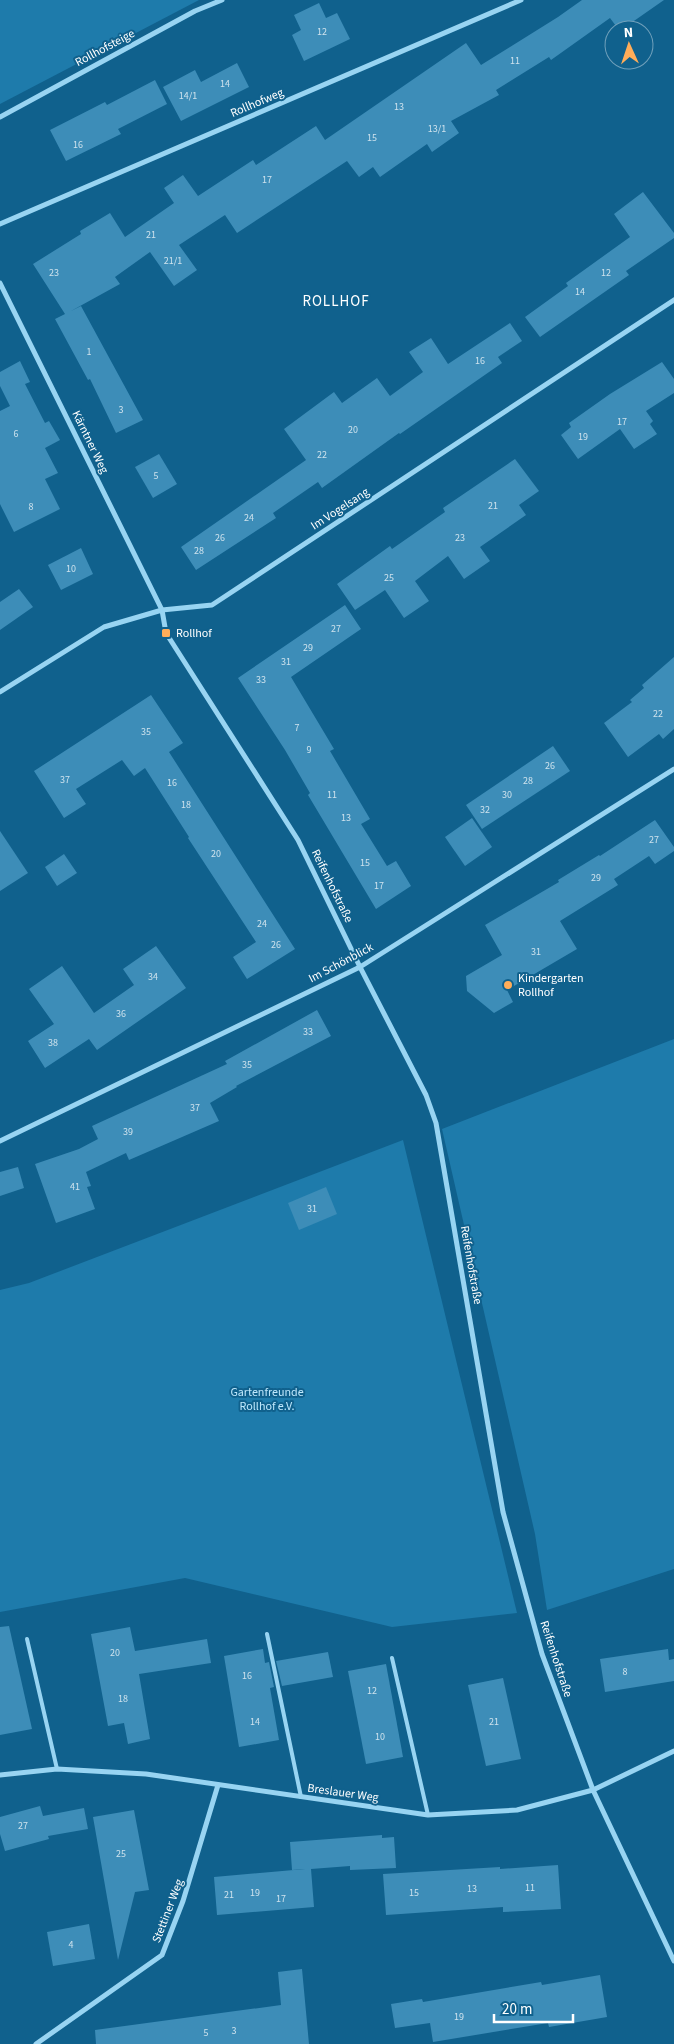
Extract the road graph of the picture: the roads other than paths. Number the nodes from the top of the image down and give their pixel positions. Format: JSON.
{"nodes":[{"id":1,"x":222,"y":0,"type":"edge"},
{"id":2,"x":521,"y":0,"type":"edge"},
{"id":3,"x":0,"y":117,"type":"edge"},
{"id":4,"x":0,"y":224,"type":"edge"},
{"id":5,"x":0,"y":283,"type":"edge"},
{"id":6,"x":674,"y":300,"type":"edge"},
{"id":7,"x":162,"y":610,"type":"junction"},
{"id":8,"x":0,"y":692,"type":"edge"},
{"id":9,"x":674,"y":769,"type":"edge"},
{"id":10,"x":360,"y":967,"type":"junction"},
{"id":11,"x":0,"y":1141,"type":"edge"},
{"id":12,"x":267,"y":1634,"type":"dead end"},
{"id":13,"x":27,"y":1639,"type":"dead end"},
{"id":14,"x":392,"y":1658,"type":"dead end"},
{"id":15,"x":674,"y":1752,"type":"edge"},
{"id":16,"x":58,"y":1769,"type":"junction"},
{"id":17,"x":0,"y":1775,"type":"edge"},
{"id":18,"x":218,"y":1784,"type":"junction"},
{"id":19,"x":593,"y":1790,"type":"junction"},
{"id":20,"x":301,"y":1797,"type":"junction"},
{"id":21,"x":428,"y":1814,"type":"junction"},
{"id":22,"x":674,"y":1961,"type":"edge"},
{"id":23,"x":36,"y":2044,"type":"edge"}],
"edges":[{"from":1,"to":3,"type":"street","name":"Rollhofsteige"},
{"from":2,"to":4,"type":"street","name":"Rollhofweg"},
{"from":5,"to":7,"type":"street","name":"Kärntner Weg"},
{"from":6,"to":7,"type":"street","name":"Im Vogelsang"},
{"from":7,"to":8,"type":"street","name":"Im Vogelsang"},
{"from":7,"to":10,"type":"street","name":"Reifenhofstraße"},
{"from":9,"to":10,"type":"street","name":"Im Schönblick"},
{"from":10,"to":11,"type":"street","name":"Im Schönblick"},
{"from":10,"to":19,"type":"street","name":"Reifenhofstraße"},
{"from":12,"to":20,"type":"lane"},
{"from":13,"to":16,"type":"lane"},
{"from":14,"to":21,"type":"lane"},
{"from":15,"to":19,"type":"street","name":"Breslauer Weg"},
{"from":16,"to":17,"type":"street","name":"Breslauer Weg"},
{"from":16,"to":18,"type":"street","name":"Breslauer Weg"},
{"from":18,"to":20,"type":"street","name":"Breslauer Weg"},
{"from":18,"to":23,"type":"street","name":"Stettiner Weg"},
{"from":19,"to":21,"type":"street","name":"Breslauer Weg"},
{"from":19,"to":22,"type":"street","name":"Reifenhofstraße"},
{"from":20,"to":21,"type":"street","name":"Breslauer Weg"}]}
